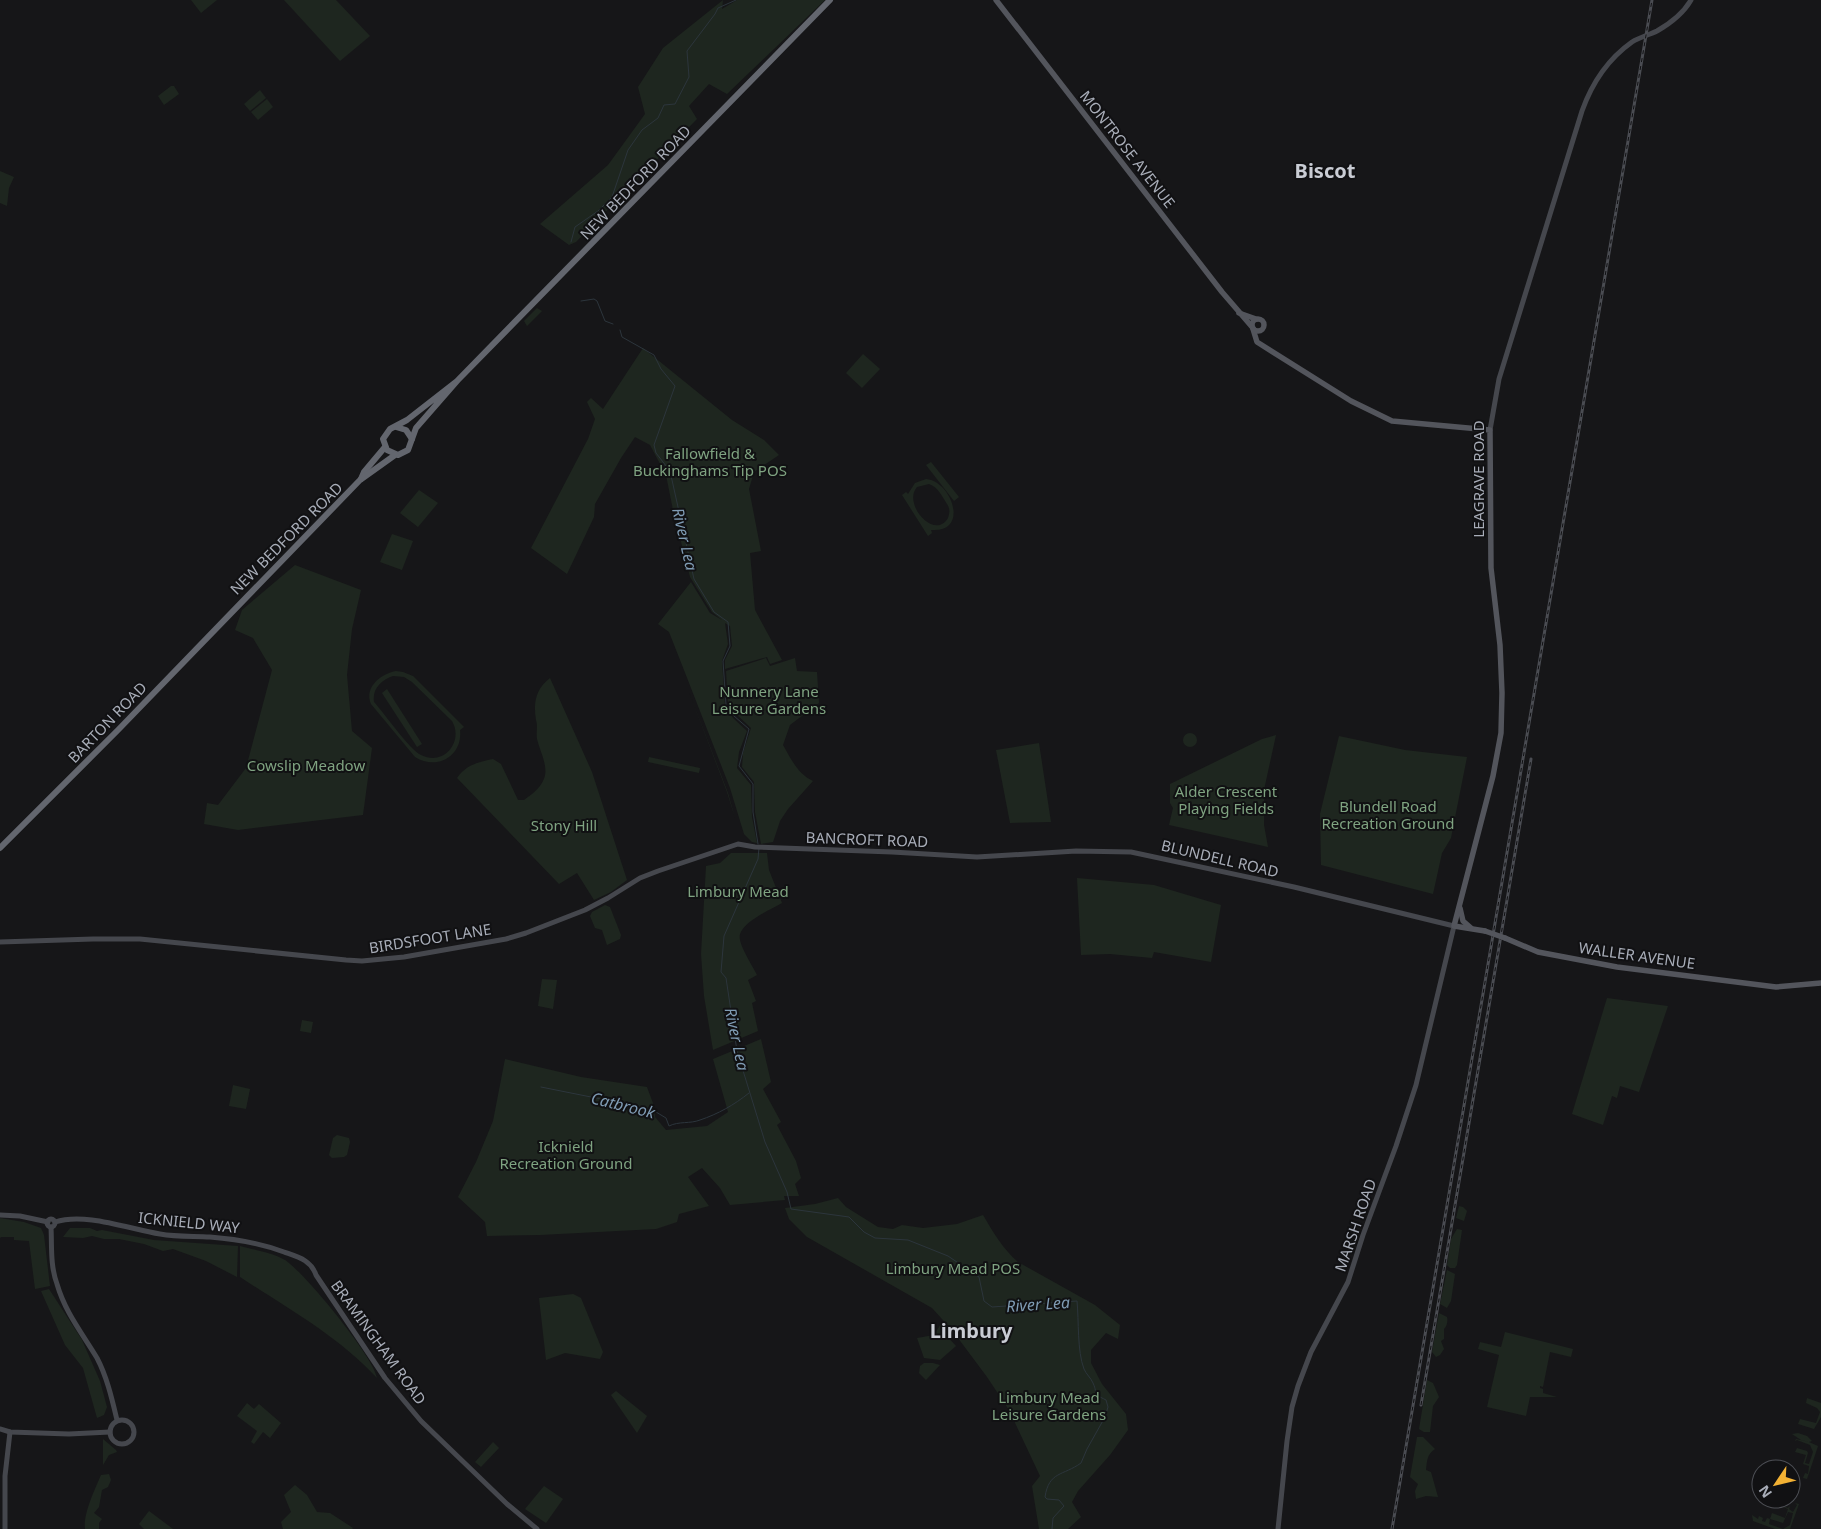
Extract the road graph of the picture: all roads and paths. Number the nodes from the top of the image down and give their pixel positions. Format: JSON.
{"nodes":[{"id":1,"x":830,"y":0,"type":"edge"},
{"id":2,"x":996,"y":0,"type":"edge"},
{"id":3,"x":1691,"y":0,"type":"edge"},
{"id":4,"x":1239,"y":313,"type":"junction"},
{"id":5,"x":1256,"y":319,"type":"junction"},
{"id":6,"x":1263,"y":328,"type":"junction"},
{"id":7,"x":1253,"y":329,"type":"junction"},
{"id":8,"x":1257,"y":342,"type":"junction"},
{"id":9,"x":457,"y":381,"type":"junction"},
{"id":10,"x":394,"y":427,"type":"junction"},
{"id":11,"x":1490,"y":430,"type":"junction"},
{"id":12,"x":412,"y":440,"type":"junction"},
{"id":13,"x":385,"y":447,"type":"junction"},
{"id":14,"x":395,"y":455,"type":"junction"},
{"id":15,"x":360,"y":480,"type":"junction"},
{"id":16,"x":230,"y":613,"type":"joint"},
{"id":17,"x":0,"y":848,"type":"edge"},
{"id":18,"x":758,"y":848,"type":"joint"},
{"id":19,"x":977,"y":857,"type":"joint"},
{"id":20,"x":1460,"y":906,"type":"junction"},
{"id":21,"x":1454,"y":926,"type":"junction"},
{"id":22,"x":1472,"y":928,"type":"junction"},
{"id":23,"x":0,"y":942,"type":"edge"},
{"id":24,"x":1821,"y":983,"type":"edge"},
{"id":25,"x":0,"y":1215,"type":"edge"},
{"id":26,"x":49,"y":1224,"type":"junction"},
{"id":27,"x":314,"y":1268,"type":"joint"},
{"id":28,"x":118,"y":1420,"type":"junction"},
{"id":29,"x":0,"y":1429,"type":"edge"},
{"id":30,"x":10,"y":1432,"type":"junction"},
{"id":31,"x":110,"y":1432,"type":"junction"},
{"id":32,"x":5,"y":1529,"type":"edge"},
{"id":33,"x":537,"y":1529,"type":"edge"},
{"id":34,"x":1278,"y":1529,"type":"edge"}],
"edges":[{"from":1,"to":9,"type":"highway","name":"NEW BEDFORD ROAD"},
{"from":2,"to":4,"type":"main road","name":"MONTROSE AVENUE"},
{"from":3,"to":11,"type":"street","name":"LEAGRAVE ROAD"},
{"from":4,"to":5,"type":"main road"},
{"from":4,"to":7,"type":"main road","name":"MONTROSE AVENUE"},
{"from":5,"to":6,"type":"main road"},
{"from":5,"to":7,"type":"main road"},
{"from":6,"to":7,"type":"main road"},
{"from":6,"to":8,"type":"main road"},
{"from":7,"to":8,"type":"main road","name":"MONTROSE AVENUE"},
{"from":8,"to":11,"type":"main road"},
{"from":9,"to":10,"type":"highway","name":"NEW BEDFORD ROAD"},
{"from":9,"to":12,"type":"highway","name":"NEW BEDFORD ROAD"},
{"from":10,"to":12,"type":"highway"},
{"from":10,"to":13,"type":"highway"},
{"from":11,"to":20,"type":"main road","name":"LEAGRAVE ROAD"},
{"from":12,"to":14,"type":"highway"},
{"from":13,"to":14,"type":"highway"},
{"from":13,"to":15,"type":"highway","name":"NEW BEDFORD ROAD"},
{"from":14,"to":15,"type":"highway","name":"NEW BEDFORD ROAD"},
{"from":15,"to":16,"type":"highway","name":"NEW BEDFORD ROAD"},
{"from":16,"to":17,"type":"highway","name":"BARTON ROAD"},
{"from":18,"to":19,"type":"street","name":"BANCROFT ROAD"},
{"from":18,"to":23,"type":"street","name":"BIRDSFOOT LANE"},
{"from":19,"to":21,"type":"street","name":"BLUNDELL ROAD"},
{"from":20,"to":21,"type":"main road","name":"LEAGRAVE ROAD"},
{"from":20,"to":22,"type":"main road"},
{"from":21,"to":22,"type":"main road","name":"WALLER AVENUE"},
{"from":21,"to":34,"type":"street","name":"MARSH ROAD"},
{"from":22,"to":24,"type":"main road","name":"WALLER AVENUE","bridge":true},
{"from":25,"to":26,"type":"street"},
{"from":26,"to":27,"type":"street","name":"ICKNIELD WAY"},
{"from":26,"to":28,"type":"street"},
{"from":27,"to":33,"type":"street","name":"BRAMINGHAM ROAD"},
{"from":28,"to":31,"type":"street"},
{"from":28,"to":31,"type":"street"},
{"from":29,"to":30,"type":"street"},
{"from":30,"to":31,"type":"street"},
{"from":30,"to":32,"type":"street"}]}
